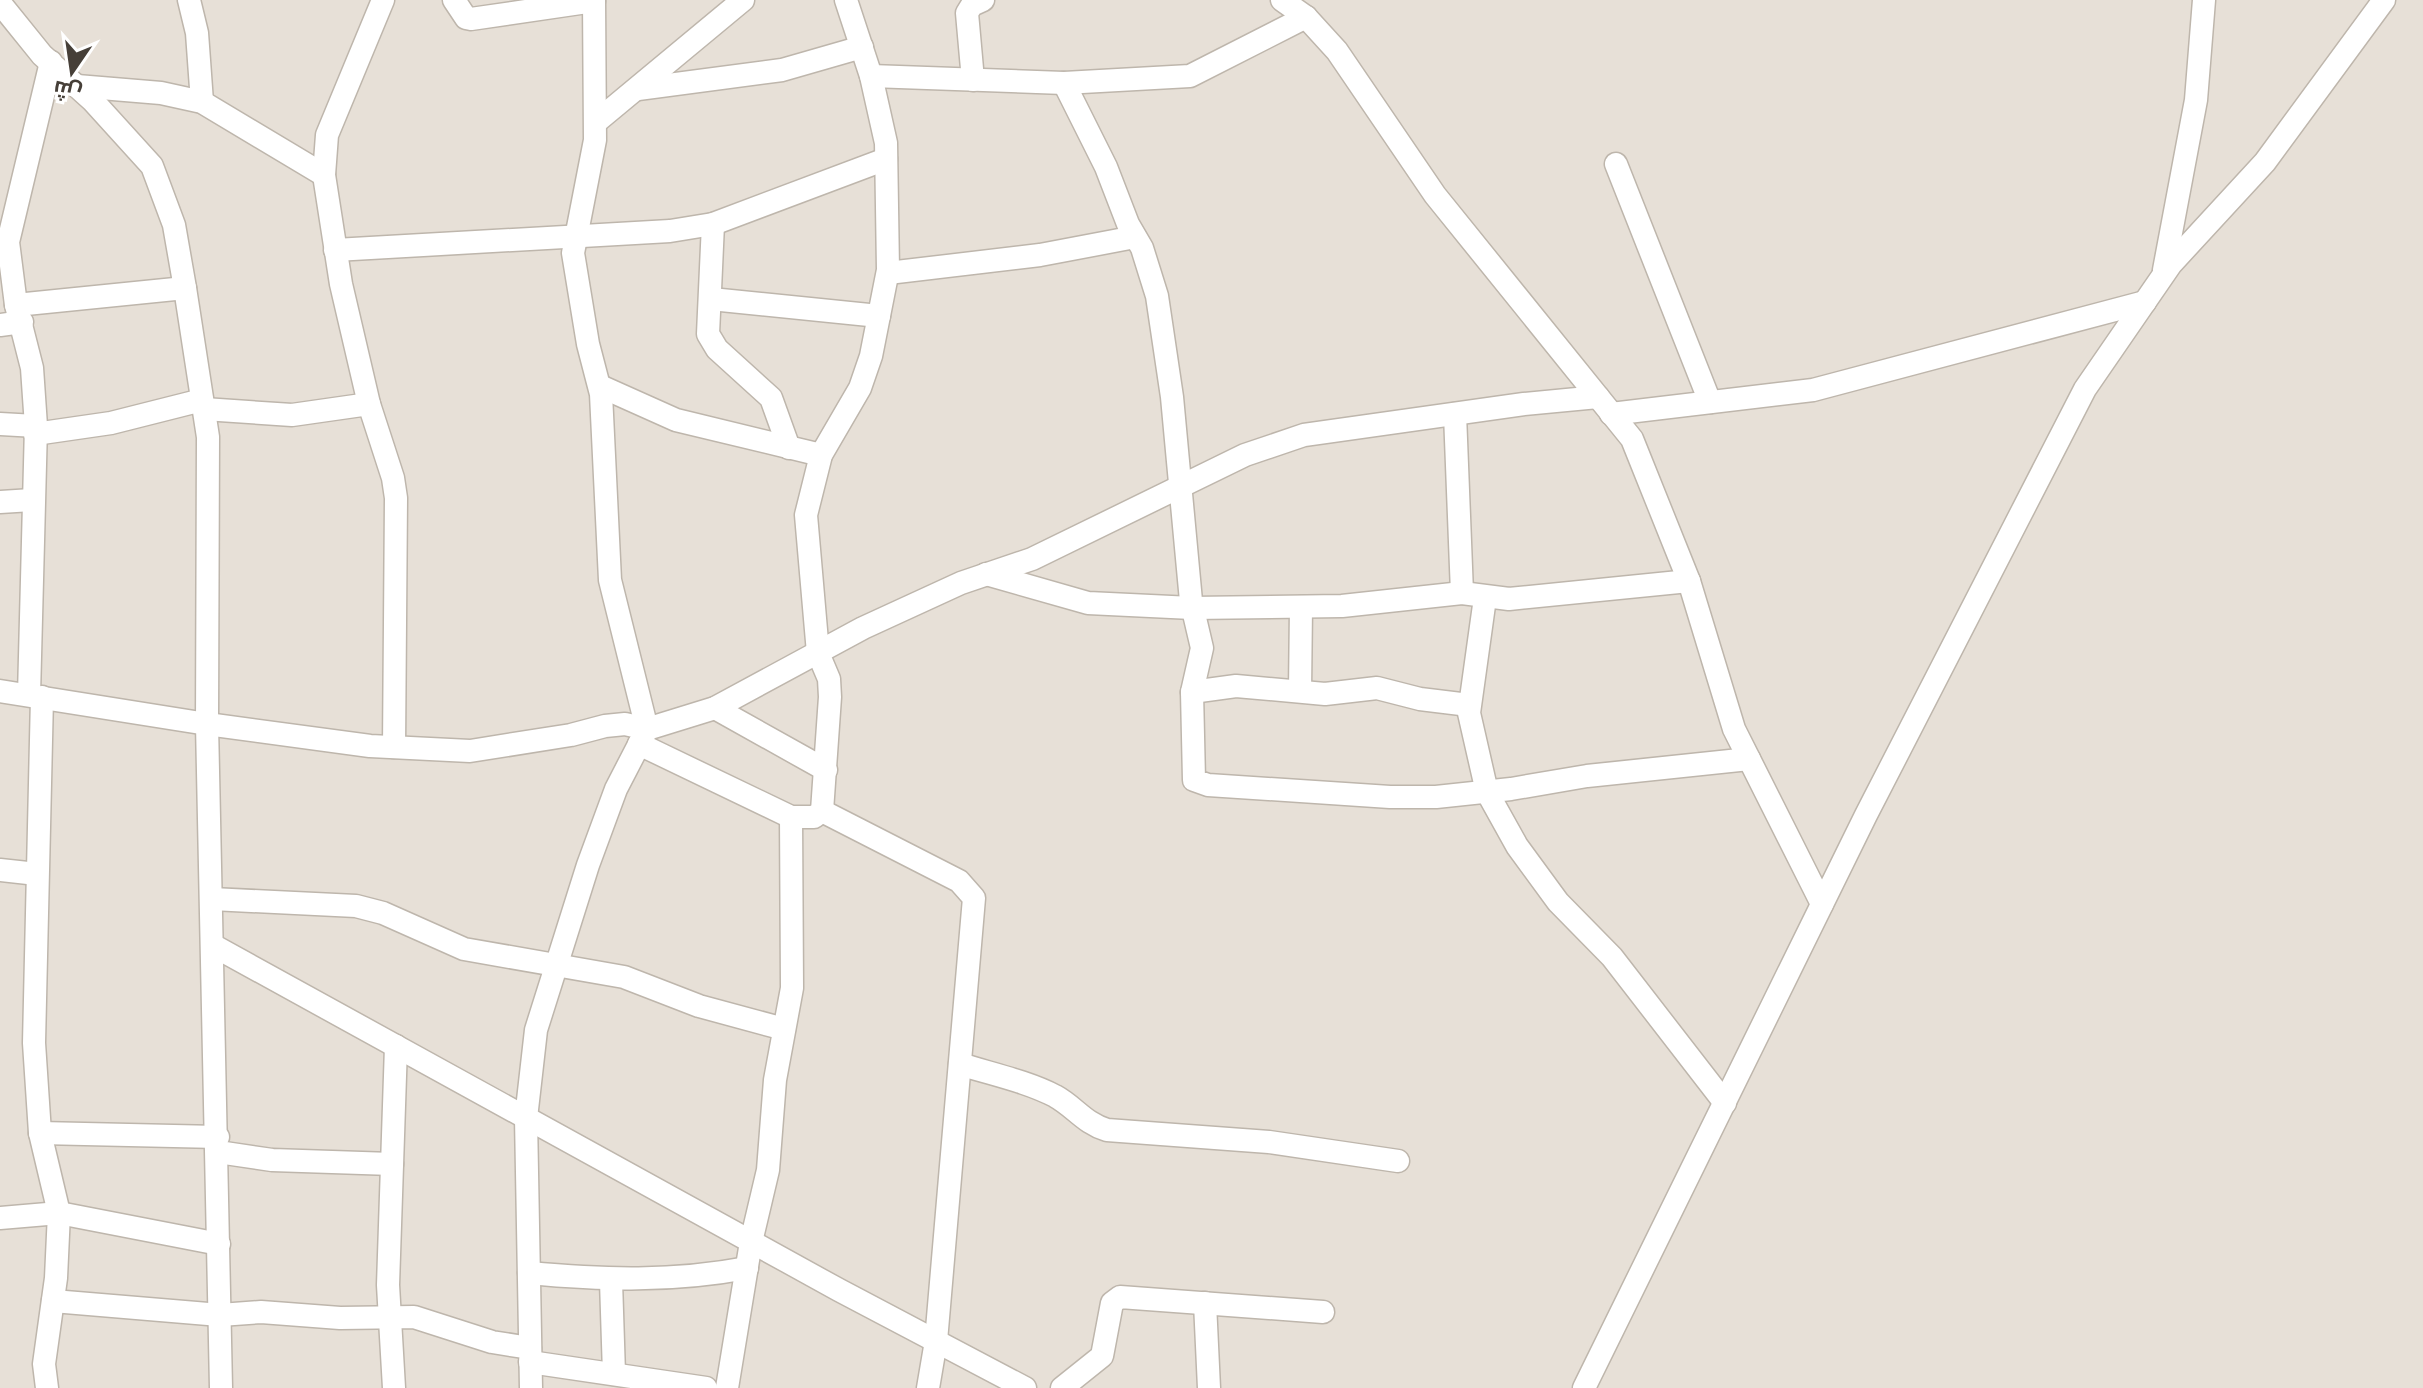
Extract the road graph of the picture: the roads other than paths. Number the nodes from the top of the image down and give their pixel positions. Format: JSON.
{"nodes":[{"id":1,"x":189,"y":0,"type":"edge"},
{"id":2,"x":383,"y":0,"type":"edge"},
{"id":3,"x":454,"y":0,"type":"edge"},
{"id":4,"x":594,"y":0,"type":"edge"},
{"id":5,"x":743,"y":0,"type":"edge"},
{"id":6,"x":846,"y":0,"type":"edge"},
{"id":7,"x":983,"y":0,"type":"edge"},
{"id":8,"x":1282,"y":0,"type":"edge"},
{"id":9,"x":2204,"y":0,"type":"edge"},
{"id":10,"x":2384,"y":0,"type":"edge"},
{"id":11,"x":0,"y":3,"type":"edge"},
{"id":12,"x":1306,"y":17,"type":"junction"},
{"id":13,"x":862,"y":47,"type":"junction"},
{"id":14,"x":51,"y":62,"type":"junction"},
{"id":15,"x":871,"y":76,"type":"junction"},
{"id":16,"x":973,"y":80,"type":"junction"},
{"id":17,"x":1064,"y":83,"type":"junction"},
{"id":18,"x":77,"y":86,"type":"junction"},
{"id":19,"x":638,"y":89,"type":"junction"},
{"id":20,"x":202,"y":102,"type":"junction"},
{"id":21,"x":596,"y":122,"type":"junction"},
{"id":22,"x":886,"y":159,"type":"junction"},
{"id":23,"x":1616,"y":164,"type":"dead end"},
{"id":24,"x":324,"y":175,"type":"junction"},
{"id":25,"x":713,"y":224,"type":"junction"},
{"id":26,"x":575,"y":237,"type":"junction"},
{"id":27,"x":1135,"y":237,"type":"junction"},
{"id":28,"x":335,"y":250,"type":"junction"},
{"id":29,"x":888,"y":273,"type":"junction"},
{"id":30,"x":2163,"y":276,"type":"junction"},
{"id":31,"x":185,"y":288,"type":"junction"},
{"id":32,"x":711,"y":299,"type":"junction"},
{"id":33,"x":2145,"y":302,"type":"junction"},
{"id":34,"x":879,"y":316,"type":"junction"},
{"id":35,"x":13,"y":317,"type":"edge"},
{"id":36,"x":600,"y":386,"type":"junction"},
{"id":37,"x":1710,"y":402,"type":"junction"},
{"id":38,"x":203,"y":404,"type":"junction"},
{"id":39,"x":369,"y":404,"type":"junction"},
{"id":40,"x":1604,"y":406,"type":"junction"},
{"id":41,"x":1455,"y":414,"type":"junction"},
{"id":42,"x":0,"y":424,"type":"edge"},
{"id":43,"x":35,"y":430,"type":"junction"},
{"id":44,"x":789,"y":448,"type":"junction"},
{"id":45,"x":821,"y":455,"type":"junction"},
{"id":46,"x":1180,"y":487,"type":"junction"},
{"id":47,"x":32,"y":500,"type":"junction"},
{"id":48,"x":0,"y":502,"type":"edge"},
{"id":49,"x":986,"y":574,"type":"junction"},
{"id":50,"x":1689,"y":581,"type":"junction"},
{"id":51,"x":1462,"y":593,"type":"junction"},
{"id":52,"x":1485,"y":598,"type":"junction"},
{"id":53,"x":1301,"y":607,"type":"junction"},
{"id":54,"x":1192,"y":608,"type":"junction"},
{"id":55,"x":818,"y":653,"type":"junction"},
{"id":56,"x":0,"y":691,"type":"edge"},
{"id":57,"x":1300,"y":691,"type":"junction"},
{"id":58,"x":1192,"y":692,"type":"junction"},
{"id":59,"x":36,"y":696,"type":"junction"},
{"id":60,"x":1469,"y":705,"type":"junction"},
{"id":61,"x":715,"y":708,"type":"junction"},
{"id":62,"x":207,"y":724,"type":"junction"},
{"id":63,"x":643,"y":736,"type":"junction"},
{"id":64,"x":394,"y":747,"type":"junction"},
{"id":65,"x":1749,"y":759,"type":"junction"},
{"id":66,"x":826,"y":770,"type":"junction"},
{"id":67,"x":1487,"y":792,"type":"junction"},
{"id":68,"x":822,"y":811,"type":"junction"},
{"id":69,"x":791,"y":817,"type":"junction"},
{"id":70,"x":0,"y":870,"type":"edge"},
{"id":71,"x":37,"y":874,"type":"junction"},
{"id":72,"x":212,"y":899,"type":"junction"},
{"id":73,"x":1822,"y":904,"type":"junction"},
{"id":74,"x":214,"y":946,"type":"junction"},
{"id":75,"x":557,"y":963,"type":"junction"},
{"id":76,"x":784,"y":1029,"type":"junction"},
{"id":77,"x":396,"y":1046,"type":"junction"},
{"id":78,"x":960,"y":1064,"type":"junction"},
{"id":79,"x":1725,"y":1103,"type":"junction"},
{"id":80,"x":526,"y":1118,"type":"junction"},
{"id":81,"x":40,"y":1133,"type":"junction"},
{"id":82,"x":218,"y":1144,"type":"junction"},
{"id":83,"x":1398,"y":1161,"type":"dead end"},
{"id":84,"x":392,"y":1164,"type":"junction"},
{"id":85,"x":59,"y":1213,"type":"junction"},
{"id":86,"x":0,"y":1218,"type":"edge"},
{"id":87,"x":751,"y":1242,"type":"junction"},
{"id":88,"x":219,"y":1244,"type":"junction"},
{"id":89,"x":747,"y":1268,"type":"junction"},
{"id":90,"x":529,"y":1273,"type":"junction"},
{"id":91,"x":611,"y":1281,"type":"junction"},
{"id":92,"x":53,"y":1301,"type":"junction"},
{"id":93,"x":1205,"y":1303,"type":"junction"},
{"id":94,"x":1323,"y":1312,"type":"dead end"},
{"id":95,"x":220,"y":1315,"type":"junction"},
{"id":96,"x":389,"y":1317,"type":"junction"},
{"id":97,"x":936,"y":1341,"type":"junction"},
{"id":98,"x":530,"y":1355,"type":"junction"},
{"id":99,"x":614,"y":1374,"type":"junction"},
{"id":100,"x":47,"y":1388,"type":"edge"},
{"id":101,"x":221,"y":1388,"type":"edge"},
{"id":102,"x":394,"y":1388,"type":"edge"},
{"id":103,"x":531,"y":1388,"type":"edge"},
{"id":104,"x":706,"y":1388,"type":"edge"},
{"id":105,"x":727,"y":1388,"type":"edge"},
{"id":106,"x":928,"y":1388,"type":"edge"},
{"id":107,"x":1025,"y":1388,"type":"edge"},
{"id":108,"x":1062,"y":1388,"type":"edge"},
{"id":109,"x":1209,"y":1388,"type":"edge"},
{"id":110,"x":1584,"y":1388,"type":"edge"}],
"edges":[{"from":1,"to":20,"type":"street"},
{"from":2,"to":24,"type":"street"},
{"from":3,"to":4,"type":"street"},
{"from":4,"to":21,"type":"street"},
{"from":5,"to":19,"type":"street"},
{"from":6,"to":13,"type":"street"},
{"from":7,"to":16,"type":"street"},
{"from":8,"to":12,"type":"street"},
{"from":9,"to":30,"type":"street"},
{"from":10,"to":30,"type":"street"},
{"from":11,"to":14,"type":"street"},
{"from":12,"to":17,"type":"street"},
{"from":12,"to":40,"type":"street"},
{"from":13,"to":15,"type":"street"},
{"from":13,"to":19,"type":"street"},
{"from":14,"to":18,"type":"street"},
{"from":14,"to":35,"type":"street"},
{"from":15,"to":16,"type":"street"},
{"from":15,"to":22,"type":"street"},
{"from":16,"to":17,"type":"street"},
{"from":17,"to":27,"type":"street"},
{"from":18,"to":20,"type":"street"},
{"from":18,"to":31,"type":"street"},
{"from":19,"to":21,"type":"street"},
{"from":20,"to":24,"type":"street"},
{"from":21,"to":26,"type":"street"},
{"from":22,"to":25,"type":"street"},
{"from":22,"to":29,"type":"street"},
{"from":23,"to":37,"type":"street"},
{"from":24,"to":28,"type":"street"},
{"from":25,"to":26,"type":"street"},
{"from":25,"to":32,"type":"street"},
{"from":26,"to":28,"type":"street"},
{"from":26,"to":36,"type":"street"},
{"from":27,"to":29,"type":"street"},
{"from":27,"to":46,"type":"street"},
{"from":28,"to":39,"type":"street"},
{"from":29,"to":34,"type":"street"},
{"from":30,"to":33,"type":"street"},
{"from":31,"to":35,"type":"street"},
{"from":31,"to":38,"type":"street"},
{"from":32,"to":34,"type":"street"},
{"from":32,"to":44,"type":"street"},
{"from":33,"to":37,"type":"street"},
{"from":33,"to":73,"type":"street"},
{"from":34,"to":45,"type":"street"},
{"from":35,"to":43,"type":"street"},
{"from":36,"to":44,"type":"street"},
{"from":36,"to":63,"type":"street"},
{"from":37,"to":40,"type":"street"},
{"from":38,"to":39,"type":"street"},
{"from":38,"to":43,"type":"street"},
{"from":38,"to":62,"type":"street"},
{"from":39,"to":64,"type":"street"},
{"from":40,"to":41,"type":"street"},
{"from":40,"to":50,"type":"street"},
{"from":41,"to":46,"type":"street"},
{"from":41,"to":51,"type":"street"},
{"from":42,"to":43,"type":"street"},
{"from":43,"to":47,"type":"street"},
{"from":44,"to":45,"type":"street"},
{"from":45,"to":55,"type":"street"},
{"from":46,"to":49,"type":"street"},
{"from":46,"to":54,"type":"street"},
{"from":47,"to":48,"type":"street"},
{"from":47,"to":59,"type":"street"},
{"from":49,"to":54,"type":"street"},
{"from":49,"to":55,"type":"street"},
{"from":50,"to":52,"type":"street"},
{"from":50,"to":65,"type":"street"},
{"from":51,"to":52,"type":"street"},
{"from":51,"to":53,"type":"street"},
{"from":52,"to":60,"type":"street"},
{"from":53,"to":54,"type":"street"},
{"from":53,"to":57,"type":"street"},
{"from":54,"to":58,"type":"street"},
{"from":55,"to":61,"type":"street"},
{"from":55,"to":66,"type":"street"},
{"from":56,"to":59,"type":"street"},
{"from":57,"to":58,"type":"street"},
{"from":57,"to":60,"type":"street"},
{"from":58,"to":67,"type":"street"},
{"from":59,"to":62,"type":"street"},
{"from":59,"to":71,"type":"street"},
{"from":60,"to":67,"type":"street"},
{"from":61,"to":63,"type":"street"},
{"from":61,"to":66,"type":"street"},
{"from":62,"to":64,"type":"street"},
{"from":62,"to":72,"type":"street"},
{"from":63,"to":64,"type":"street"},
{"from":63,"to":69,"type":"street"},
{"from":63,"to":75,"type":"street"},
{"from":65,"to":67,"type":"street"},
{"from":65,"to":73,"type":"street"},
{"from":66,"to":68,"type":"street"},
{"from":67,"to":79,"type":"street"},
{"from":68,"to":69,"type":"street"},
{"from":68,"to":78,"type":"street"},
{"from":69,"to":76,"type":"street"},
{"from":70,"to":71,"type":"street"},
{"from":71,"to":81,"type":"street"},
{"from":72,"to":74,"type":"street"},
{"from":72,"to":75,"type":"street"},
{"from":73,"to":79,"type":"street"},
{"from":74,"to":77,"type":"street"},
{"from":74,"to":82,"type":"street"},
{"from":75,"to":76,"type":"street"},
{"from":75,"to":80,"type":"street"},
{"from":76,"to":87,"type":"street"},
{"from":77,"to":80,"type":"street"},
{"from":77,"to":84,"type":"street"},
{"from":78,"to":83,"type":"street"},
{"from":78,"to":97,"type":"street"},
{"from":79,"to":110,"type":"street"},
{"from":80,"to":87,"type":"street"},
{"from":80,"to":90,"type":"street"},
{"from":81,"to":82,"type":"street"},
{"from":81,"to":85,"type":"street"},
{"from":82,"to":84,"type":"street"},
{"from":82,"to":88,"type":"street"},
{"from":84,"to":96,"type":"street"},
{"from":85,"to":86,"type":"street"},
{"from":85,"to":88,"type":"street"},
{"from":85,"to":92,"type":"street"},
{"from":87,"to":89,"type":"street"},
{"from":87,"to":97,"type":"street"},
{"from":88,"to":95,"type":"street"},
{"from":89,"to":91,"type":"street"},
{"from":89,"to":105,"type":"street"},
{"from":90,"to":91,"type":"street"},
{"from":90,"to":98,"type":"street"},
{"from":91,"to":99,"type":"street"},
{"from":92,"to":95,"type":"street"},
{"from":92,"to":100,"type":"street"},
{"from":93,"to":94,"type":"street"},
{"from":93,"to":108,"type":"street"},
{"from":93,"to":109,"type":"street"},
{"from":95,"to":96,"type":"street"},
{"from":95,"to":101,"type":"street"},
{"from":96,"to":98,"type":"street"},
{"from":96,"to":102,"type":"street"},
{"from":97,"to":106,"type":"street"},
{"from":97,"to":107,"type":"street"},
{"from":98,"to":99,"type":"street"},
{"from":98,"to":103,"type":"street"},
{"from":99,"to":104,"type":"street"}]}
